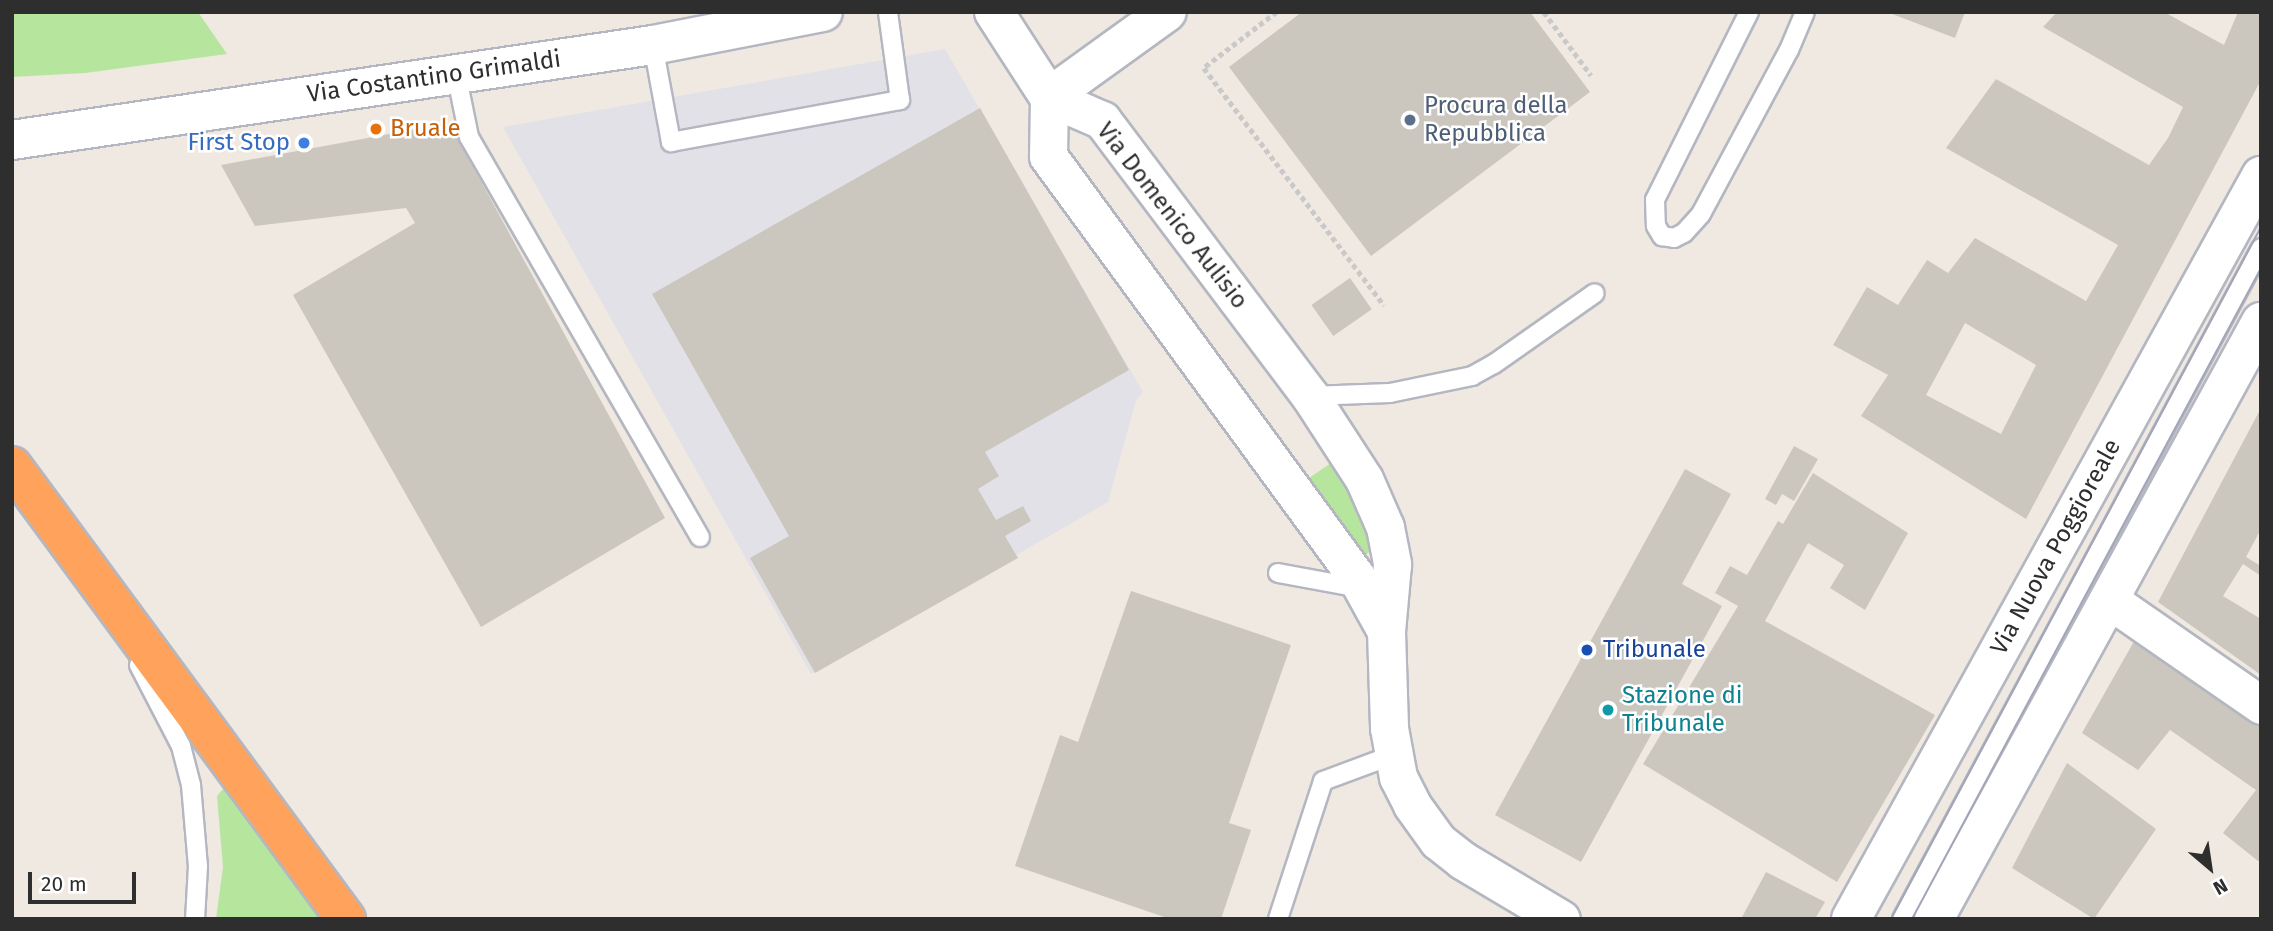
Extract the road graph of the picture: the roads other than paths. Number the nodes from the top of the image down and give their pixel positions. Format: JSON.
{"nodes":[{"id":1,"x":823,"y":12,"type":"edge"},
{"id":2,"x":888,"y":12,"type":"edge"},
{"id":3,"x":994,"y":12,"type":"edge"},
{"id":4,"x":1167,"y":12,"type":"edge"},
{"id":5,"x":1749,"y":12,"type":"edge"},
{"id":6,"x":1805,"y":12,"type":"edge"},
{"id":7,"x":653,"y":45,"type":"junction"},
{"id":8,"x":457,"y":73,"type":"junction"},
{"id":9,"x":1049,"y":97,"type":"junction"},
{"id":10,"x":23,"y":135,"type":"edge"},
{"id":11,"x":2261,"y":176,"type":"edge"},
{"id":12,"x":2261,"y":248,"type":"edge"},
{"id":13,"x":1595,"y":293,"type":"dead end"},
{"id":14,"x":2261,"y":322,"type":"edge"},
{"id":15,"x":1310,"y":396,"type":"junction"},
{"id":16,"x":12,"y":466,"type":"edge"},
{"id":17,"x":700,"y":537,"type":"dead end"},
{"id":18,"x":1278,"y":573,"type":"dead end"},
{"id":19,"x":93,"y":576,"type":"junction"},
{"id":20,"x":1364,"y":589,"type":"junction"},
{"id":21,"x":2108,"y":599,"type":"junction"},
{"id":22,"x":1386,"y":631,"type":"junction"},
{"id":23,"x":2261,"y":705,"type":"edge"},
{"id":24,"x":1393,"y":755,"type":"junction"},
{"id":25,"x":195,"y":919,"type":"edge"},
{"id":26,"x":346,"y":919,"type":"edge"},
{"id":27,"x":1278,"y":919,"type":"edge"},
{"id":28,"x":1562,"y":919,"type":"edge"},
{"id":29,"x":1851,"y":919,"type":"edge"},
{"id":30,"x":1902,"y":919,"type":"edge"},
{"id":31,"x":1934,"y":919,"type":"edge"}],
"edges":[{"from":1,"to":7,"type":"main road","name":"Via Costantino Grimaldi"},
{"from":2,"to":7,"type":"lane"},
{"from":3,"to":9,"type":"main road"},
{"from":4,"to":9,"type":"main road"},
{"from":5,"to":6,"type":"lane"},
{"from":7,"to":8,"type":"main road","name":"Via Costantino Grimaldi"},
{"from":8,"to":10,"type":"main road","name":"Via Costantino Grimaldi"},
{"from":8,"to":17,"type":"lane"},
{"from":9,"to":15,"type":"street","name":"Via Domenico Aulisio"},
{"from":9,"to":20,"type":"street","name":"Via Domenico Aulisio"},
{"from":11,"to":29,"type":"main road","name":"Via Nuova Poggioreale"},
{"from":12,"to":30,"type":"lane"},
{"from":13,"to":15,"type":"lane"},
{"from":14,"to":21,"type":"main road"},
{"from":15,"to":22,"type":"street","name":"Via Domenico Aulisio"},
{"from":16,"to":19,"type":"highway"},
{"from":18,"to":20,"type":"lane"},
{"from":19,"to":25,"type":"lane"},
{"from":19,"to":26,"type":"highway"},
{"from":20,"to":22,"type":"street","name":"Via Domenico Aulisio"},
{"from":21,"to":23,"type":"street"},
{"from":21,"to":31,"type":"main road"},
{"from":22,"to":24,"type":"street","name":"Via Domenico Aulisio"},
{"from":24,"to":27,"type":"lane"},
{"from":24,"to":28,"type":"street","name":"Via Domenico Aulisio"}]}
